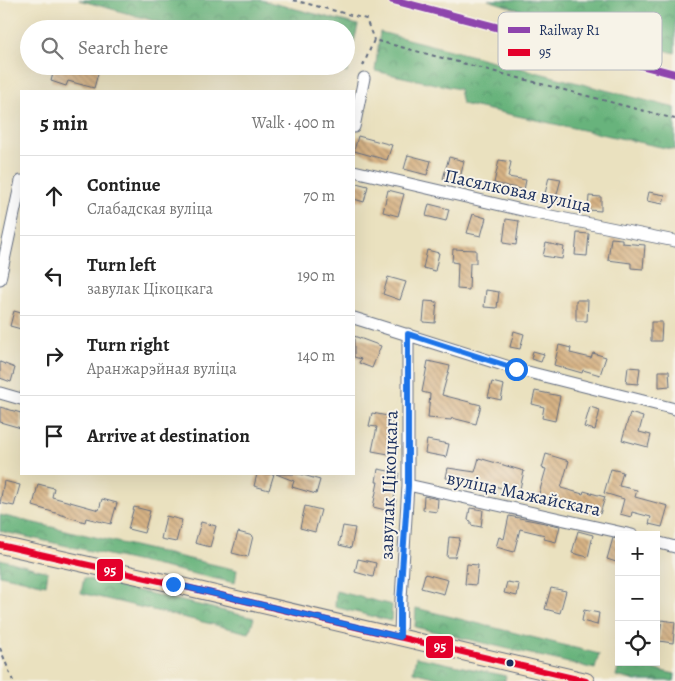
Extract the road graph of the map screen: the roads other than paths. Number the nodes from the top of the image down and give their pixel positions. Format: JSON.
{"nodes":[{"id":1,"x":364,"y":78,"type":"road end"},
{"id":2,"x":355,"y":121,"type":"edge"},
{"id":3,"x":355,"y":171,"type":"edge"},
{"id":4,"x":20,"y":192,"type":"edge"},
{"id":5,"x":17,"y":224,"type":"edge"},
{"id":6,"x":675,"y":241,"type":"edge"},
{"id":7,"x":0,"y":279,"type":"edge"},
{"id":8,"x":355,"y":318,"type":"edge"},
{"id":9,"x":408,"y":334,"type":"junction"},
{"id":10,"x":0,"y":394,"type":"edge"},
{"id":11,"x":20,"y":398,"type":"edge"},
{"id":12,"x":675,"y":409,"type":"edge"},
{"id":13,"x":408,"y":486,"type":"junction"},
{"id":14,"x":615,"y":531,"type":"edge"},
{"id":15,"x":660,"y":543,"type":"edge"},
{"id":16,"x":0,"y":546,"type":"edge"},
{"id":17,"x":675,"y":547,"type":"edge"},
{"id":18,"x":400,"y":637,"type":"junction"},
{"id":19,"x":586,"y":681,"type":"edge"}],
"edges":[{"from":1,"to":2,"type":"street"},
{"from":3,"to":6,"type":"street","name":"Пасялковая вуліца"},
{"from":4,"to":5,"type":"street"},
{"from":5,"to":7,"type":"street"},
{"from":8,"to":9,"type":"street"},
{"from":9,"to":12,"type":"street"},
{"from":9,"to":13,"type":"street","name":"завулак Цікоцкага"},
{"from":10,"to":11,"type":"street"},
{"from":13,"to":14,"type":"street","name":"вуліца Мажайскага"},
{"from":13,"to":18,"type":"street","name":"завулак Цікоцкага"},
{"from":15,"to":17,"type":"street"},
{"from":16,"to":18,"type":"main road"},
{"from":18,"to":19,"type":"main road"}]}
